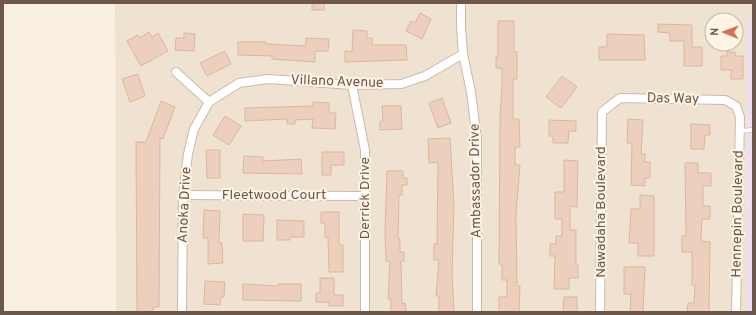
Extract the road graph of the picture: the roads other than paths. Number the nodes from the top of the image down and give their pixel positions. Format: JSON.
{"nodes":[{"id":1,"x":461,"y":3,"type":"edge"},
{"id":2,"x":463,"y":54,"type":"junction"},
{"id":3,"x":176,"y":72,"type":"dead end"},
{"id":4,"x":352,"y":85,"type":"junction"},
{"id":5,"x":210,"y":102,"type":"junction"},
{"id":6,"x":602,"y":112,"type":"joint"},
{"id":7,"x":740,"y":117,"type":"joint"},
{"id":8,"x":753,"y":130,"type":"edge"},
{"id":9,"x":739,"y":131,"type":"junction"},
{"id":10,"x":183,"y":195,"type":"junction"},
{"id":11,"x":366,"y":196,"type":"junction"},
{"id":12,"x":182,"y":312,"type":"edge"},
{"id":13,"x":365,"y":312,"type":"edge"},
{"id":14,"x":477,"y":312,"type":"edge"},
{"id":15,"x":600,"y":312,"type":"edge"},
{"id":16,"x":736,"y":312,"type":"edge"}],
"edges":[{"from":1,"to":2,"type":"street","name":"Ambassador Drive"},
{"from":2,"to":4,"type":"street","name":"Villano Avenue"},
{"from":2,"to":14,"type":"street","name":"Ambassador Drive"},
{"from":3,"to":5,"type":"street"},
{"from":4,"to":5,"type":"street","name":"Villano Avenue"},
{"from":4,"to":11,"type":"street","name":"Derrick Drive"},
{"from":5,"to":10,"type":"street","name":"Anoka Drive"},
{"from":6,"to":7,"type":"street","name":"Das Way"},
{"from":6,"to":15,"type":"street","name":"Nawadaha Boulevard"},
{"from":7,"to":9,"type":"street","name":"Hennepin Boulevard"},
{"from":8,"to":9,"type":"lane"},
{"from":9,"to":16,"type":"street","name":"Hennepin Boulevard"},
{"from":10,"to":11,"type":"street","name":"Fleetwood Court"},
{"from":10,"to":12,"type":"street","name":"Anoka Drive"},
{"from":11,"to":13,"type":"street","name":"Derrick Drive"}]}
